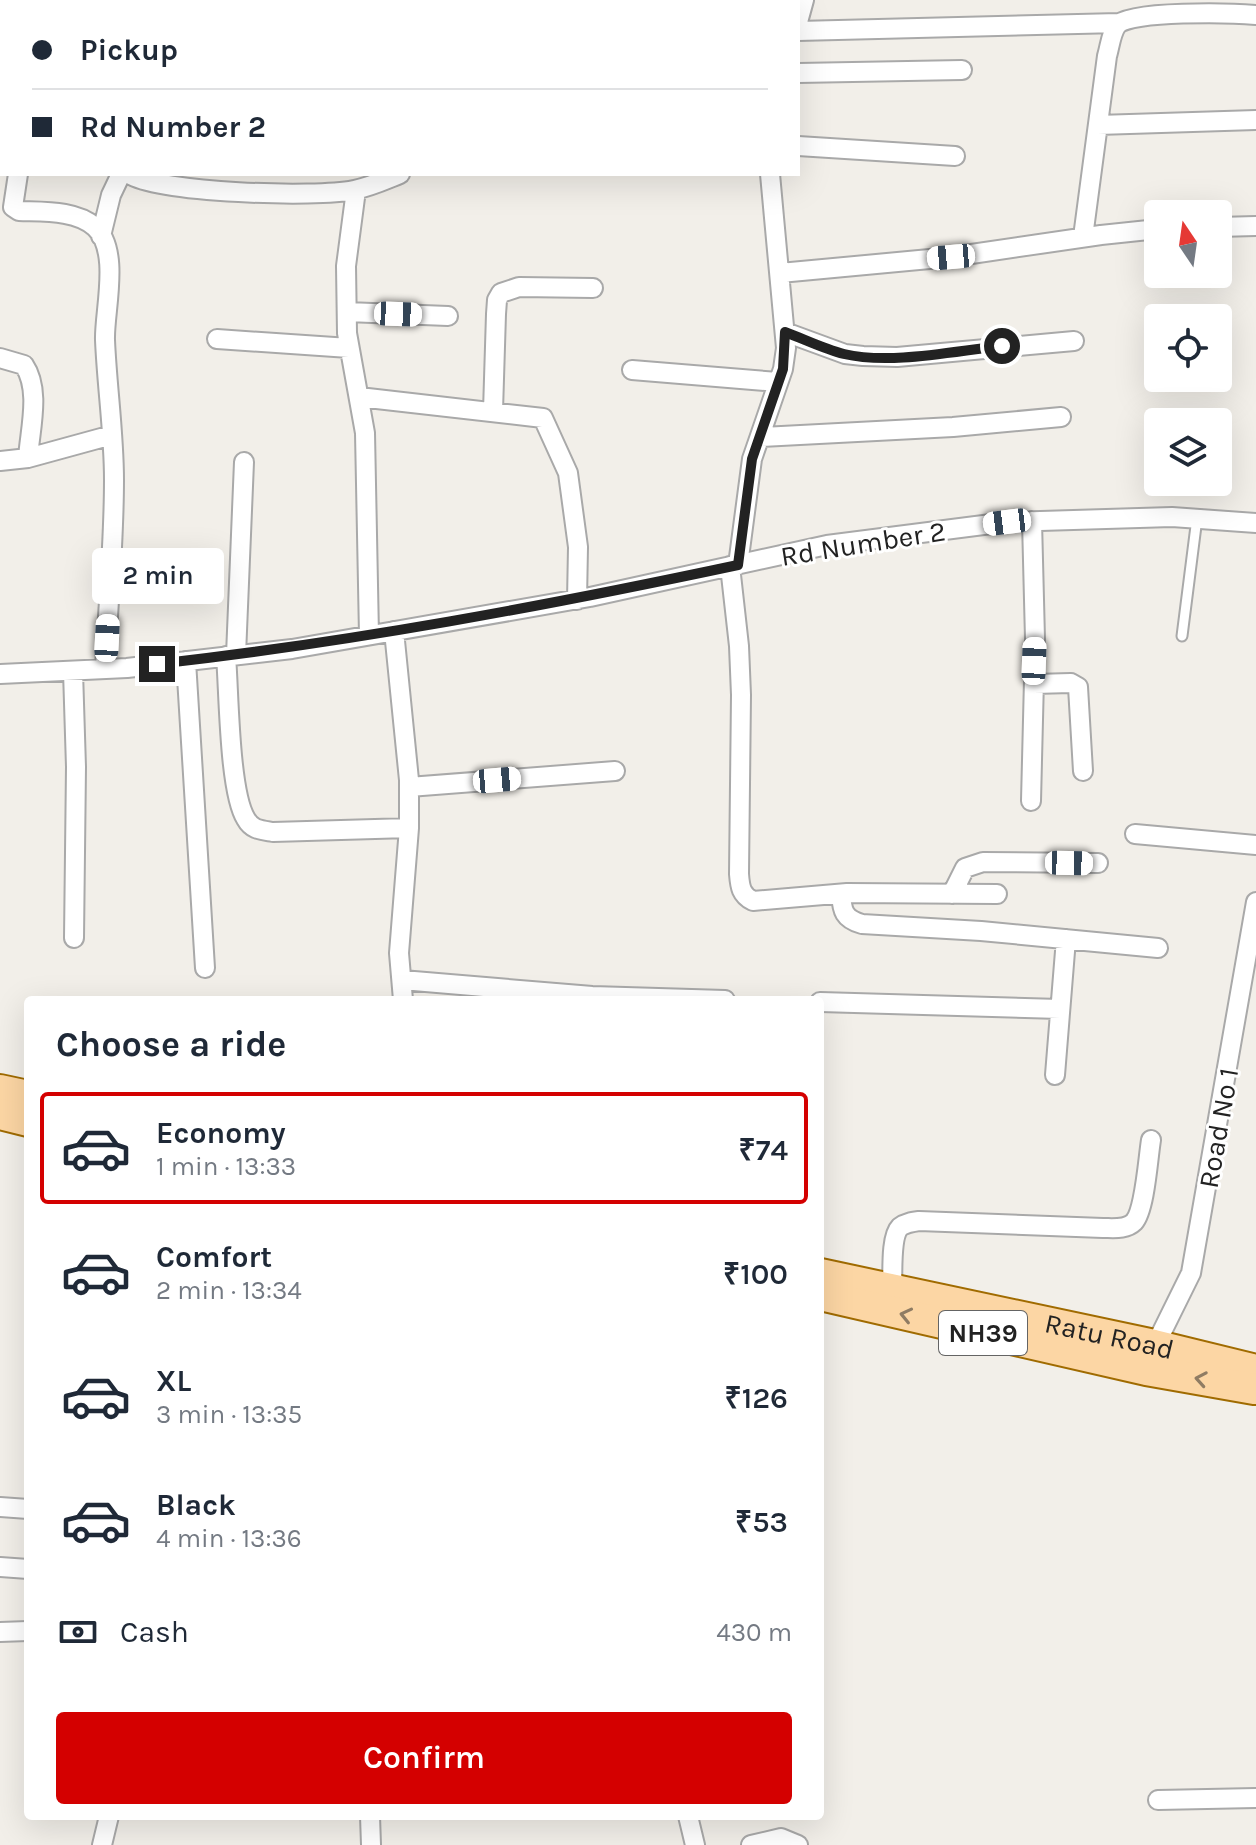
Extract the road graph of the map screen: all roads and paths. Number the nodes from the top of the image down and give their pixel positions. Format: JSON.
{"nodes":[{"id":1,"x":1154,"y":8,"type":"edge"},
{"id":2,"x":1256,"y":15,"type":"edge"},
{"id":3,"x":1119,"y":23,"type":"junction"},
{"id":4,"x":800,"y":31,"type":"edge"},
{"id":5,"x":962,"y":70,"type":"dead end"},
{"id":6,"x":800,"y":73,"type":"edge"},
{"id":7,"x":1256,"y":120,"type":"edge"},
{"id":8,"x":1098,"y":125,"type":"junction"},
{"id":9,"x":800,"y":146,"type":"edge"},
{"id":10,"x":955,"y":156,"type":"dead end"},
{"id":11,"x":18,"y":176,"type":"edge"},
{"id":12,"x":120,"y":176,"type":"edge"},
{"id":13,"x":134,"y":176,"type":"edge"},
{"id":14,"x":394,"y":176,"type":"edge"},
{"id":15,"x":770,"y":176,"type":"edge"},
{"id":16,"x":356,"y":190,"type":"junction"},
{"id":17,"x":1256,"y":226,"type":"edge"},
{"id":18,"x":1232,"y":227,"type":"edge"},
{"id":19,"x":1144,"y":230,"type":"edge"},
{"id":20,"x":101,"y":236,"type":"junction"},
{"id":21,"x":1083,"y":237,"type":"junction"},
{"id":22,"x":780,"y":273,"type":"junction"},
{"id":23,"x":593,"y":288,"type":"dead end"},
{"id":24,"x":347,"y":312,"type":"junction"},
{"id":25,"x":448,"y":316,"type":"dead end"},
{"id":26,"x":785,"y":332,"type":"junction"},
{"id":27,"x":217,"y":339,"type":"dead end"},
{"id":28,"x":1074,"y":341,"type":"dead end"},
{"id":29,"x":349,"y":348,"type":"junction"},
{"id":30,"x":0,"y":358,"type":"edge"},
{"id":31,"x":632,"y":370,"type":"dead end"},
{"id":32,"x":778,"y":382,"type":"junction"},
{"id":33,"x":359,"y":397,"type":"junction"},
{"id":34,"x":493,"y":411,"type":"junction"},
{"id":35,"x":1061,"y":417,"type":"dead end"},
{"id":36,"x":112,"y":435,"type":"junction"},
{"id":37,"x":760,"y":437,"type":"junction"},
{"id":38,"x":28,"y":458,"type":"junction"},
{"id":39,"x":0,"y":461,"type":"edge"},
{"id":40,"x":244,"y":462,"type":"dead end"},
{"id":41,"x":1197,"y":518,"type":"junction"},
{"id":42,"x":1032,"y":521,"type":"junction"},
{"id":43,"x":1256,"y":523,"type":"edge"},
{"id":44,"x":734,"y":566,"type":"junction"},
{"id":45,"x":577,"y":600,"type":"junction"},
{"id":46,"x":394,"y":631,"type":"junction"},
{"id":47,"x":369,"y":635,"type":"junction"},
{"id":48,"x":1182,"y":636,"type":"dead end"},
{"id":49,"x":231,"y":656,"type":"junction"},
{"id":50,"x":186,"y":661,"type":"junction"},
{"id":51,"x":105,"y":669,"type":"junction"},
{"id":52,"x":73,"y":671,"type":"junction"},
{"id":53,"x":0,"y":674,"type":"edge"},
{"id":54,"x":1034,"y":684,"type":"junction"},
{"id":55,"x":615,"y":771,"type":"dead end"},
{"id":56,"x":1083,"y":771,"type":"dead end"},
{"id":57,"x":409,"y":787,"type":"junction"},
{"id":58,"x":1031,"y":801,"type":"dead end"},
{"id":59,"x":409,"y":828,"type":"junction"},
{"id":60,"x":1135,"y":834,"type":"dead end"},
{"id":61,"x":1256,"y":845,"type":"edge"},
{"id":62,"x":1098,"y":863,"type":"dead end"},
{"id":63,"x":841,"y":894,"type":"junction"},
{"id":64,"x":952,"y":894,"type":"junction"},
{"id":65,"x":997,"y":894,"type":"dead end"},
{"id":66,"x":1256,"y":902,"type":"edge"},
{"id":67,"x":74,"y":938,"type":"dead end"},
{"id":68,"x":1066,"y":939,"type":"junction"},
{"id":69,"x":1158,"y":948,"type":"dead end"},
{"id":70,"x":205,"y":968,"type":"dead end"},
{"id":71,"x":402,"y":980,"type":"junction"},
{"id":72,"x":403,"y":996,"type":"edge"},
{"id":73,"x":592,"y":996,"type":"edge"},
{"id":74,"x":824,"y":1002,"type":"edge"},
{"id":75,"x":1060,"y":1009,"type":"junction"},
{"id":76,"x":1055,"y":1075,"type":"dead end"},
{"id":77,"x":0,"y":1090,"type":"edge"},
{"id":78,"x":24,"y":1095,"type":"edge"},
{"id":79,"x":0,"y":1114,"type":"edge"},
{"id":80,"x":24,"y":1120,"type":"edge"},
{"id":81,"x":1151,"y":1140,"type":"dead end"},
{"id":82,"x":824,"y":1275,"type":"edge"},
{"id":83,"x":892,"y":1290,"type":"junction"},
{"id":84,"x":824,"y":1296,"type":"edge"},
{"id":85,"x":1150,"y":1357,"type":"junction"},
{"id":86,"x":1256,"y":1370,"type":"edge"},
{"id":87,"x":1256,"y":1390,"type":"edge"},
{"id":88,"x":0,"y":1507,"type":"edge"},
{"id":89,"x":24,"y":1509,"type":"edge"},
{"id":90,"x":0,"y":1567,"type":"edge"},
{"id":91,"x":24,"y":1569,"type":"edge"},
{"id":92,"x":24,"y":1631,"type":"edge"},
{"id":93,"x":0,"y":1632,"type":"edge"},
{"id":94,"x":1256,"y":1798,"type":"edge"},
{"id":95,"x":1158,"y":1800,"type":"dead end"},
{"id":96,"x":108,"y":1820,"type":"edge"},
{"id":97,"x":370,"y":1820,"type":"edge"},
{"id":98,"x":689,"y":1820,"type":"edge"},
{"id":99,"x":102,"y":1845,"type":"edge"},
{"id":100,"x":371,"y":1845,"type":"edge"},
{"id":101,"x":695,"y":1845,"type":"edge"},
{"id":102,"x":751,"y":1845,"type":"edge"},
{"id":103,"x":798,"y":1845,"type":"edge"}],
"edges":[{"from":1,"to":2,"type":"street"},
{"from":1,"to":3,"type":"street"},
{"from":3,"to":4,"type":"street"},
{"from":3,"to":8,"type":"street"},
{"from":5,"to":6,"type":"street"},
{"from":7,"to":8,"type":"street"},
{"from":8,"to":21,"type":"street"},
{"from":9,"to":10,"type":"street"},
{"from":11,"to":20,"type":"street"},
{"from":12,"to":20,"type":"street"},
{"from":13,"to":16,"type":"street"},
{"from":14,"to":16,"type":"street"},
{"from":15,"to":22,"type":"street"},
{"from":16,"to":24,"type":"street"},
{"from":17,"to":18,"type":"street"},
{"from":19,"to":21,"type":"street"},
{"from":20,"to":36,"type":"street"},
{"from":21,"to":22,"type":"street"},
{"from":22,"to":26,"type":"street"},
{"from":23,"to":34,"type":"street"},
{"from":24,"to":25,"type":"street"},
{"from":24,"to":29,"type":"street"},
{"from":26,"to":28,"type":"street"},
{"from":26,"to":32,"type":"street"},
{"from":27,"to":29,"type":"street"},
{"from":29,"to":33,"type":"street"},
{"from":30,"to":38,"type":"street"},
{"from":31,"to":32,"type":"street"},
{"from":32,"to":37,"type":"street"},
{"from":33,"to":34,"type":"street"},
{"from":33,"to":47,"type":"street"},
{"from":34,"to":45,"type":"street"},
{"from":35,"to":37,"type":"street"},
{"from":36,"to":38,"type":"street"},
{"from":36,"to":51,"type":"street"},
{"from":37,"to":44,"type":"street"},
{"from":38,"to":39,"type":"street"},
{"from":40,"to":49,"type":"street"},
{"from":41,"to":42,"type":"street","name":"Rd Number 2"},
{"from":41,"to":43,"type":"street","name":"Rd Number 2"},
{"from":41,"to":48,"type":"lane"},
{"from":42,"to":44,"type":"street","name":"Rd Number 2"},
{"from":42,"to":54,"type":"street"},
{"from":44,"to":45,"type":"street","name":"Rd Number 2"},
{"from":44,"to":63,"type":"street"},
{"from":45,"to":46,"type":"street","name":"Rd Number 2"},
{"from":46,"to":47,"type":"street","name":"Rd Number 2"},
{"from":46,"to":57,"type":"street"},
{"from":47,"to":49,"type":"street","name":"Rd Number 2"},
{"from":49,"to":50,"type":"street","name":"Rd Number 2"},
{"from":49,"to":59,"type":"street"},
{"from":50,"to":51,"type":"street","name":"Rd Number 2"},
{"from":50,"to":70,"type":"street"},
{"from":51,"to":52,"type":"street","name":"Rd Number 2"},
{"from":52,"to":53,"type":"street","name":"Rd Number 2"},
{"from":52,"to":67,"type":"street"},
{"from":54,"to":56,"type":"street"},
{"from":54,"to":58,"type":"street"},
{"from":55,"to":57,"type":"street"},
{"from":57,"to":59,"type":"street"},
{"from":59,"to":71,"type":"street"},
{"from":60,"to":61,"type":"street"},
{"from":62,"to":64,"type":"street"},
{"from":63,"to":64,"type":"street"},
{"from":63,"to":68,"type":"street"},
{"from":64,"to":65,"type":"street"},
{"from":66,"to":85,"type":"street","name":"Road No 1"},
{"from":68,"to":69,"type":"street"},
{"from":68,"to":75,"type":"street"},
{"from":71,"to":72,"type":"street"},
{"from":71,"to":73,"type":"street"},
{"from":74,"to":75,"type":"street"},
{"from":75,"to":76,"type":"street"},
{"from":77,"to":78,"type":"main road"},
{"from":79,"to":80,"type":"main road"},
{"from":81,"to":83,"type":"street"},
{"from":82,"to":83,"type":"main road","name":"Ratu Road"},
{"from":83,"to":85,"type":"main road","name":"Ratu Road"},
{"from":85,"to":84,"type":"main road","name":"Ratu Road","number":"NH39","one_way":true},
{"from":85,"to":86,"type":"main road","name":"Ratu Road"},
{"from":87,"to":85,"type":"main road","name":"Ratu Road","one_way":true},
{"from":88,"to":89,"type":"street"},
{"from":90,"to":91,"type":"street"},
{"from":92,"to":93,"type":"street"},
{"from":94,"to":95,"type":"street"},
{"from":96,"to":99,"type":"street"},
{"from":97,"to":100,"type":"street"},
{"from":98,"to":101,"type":"street"},
{"from":102,"to":103,"type":"street"}]}
